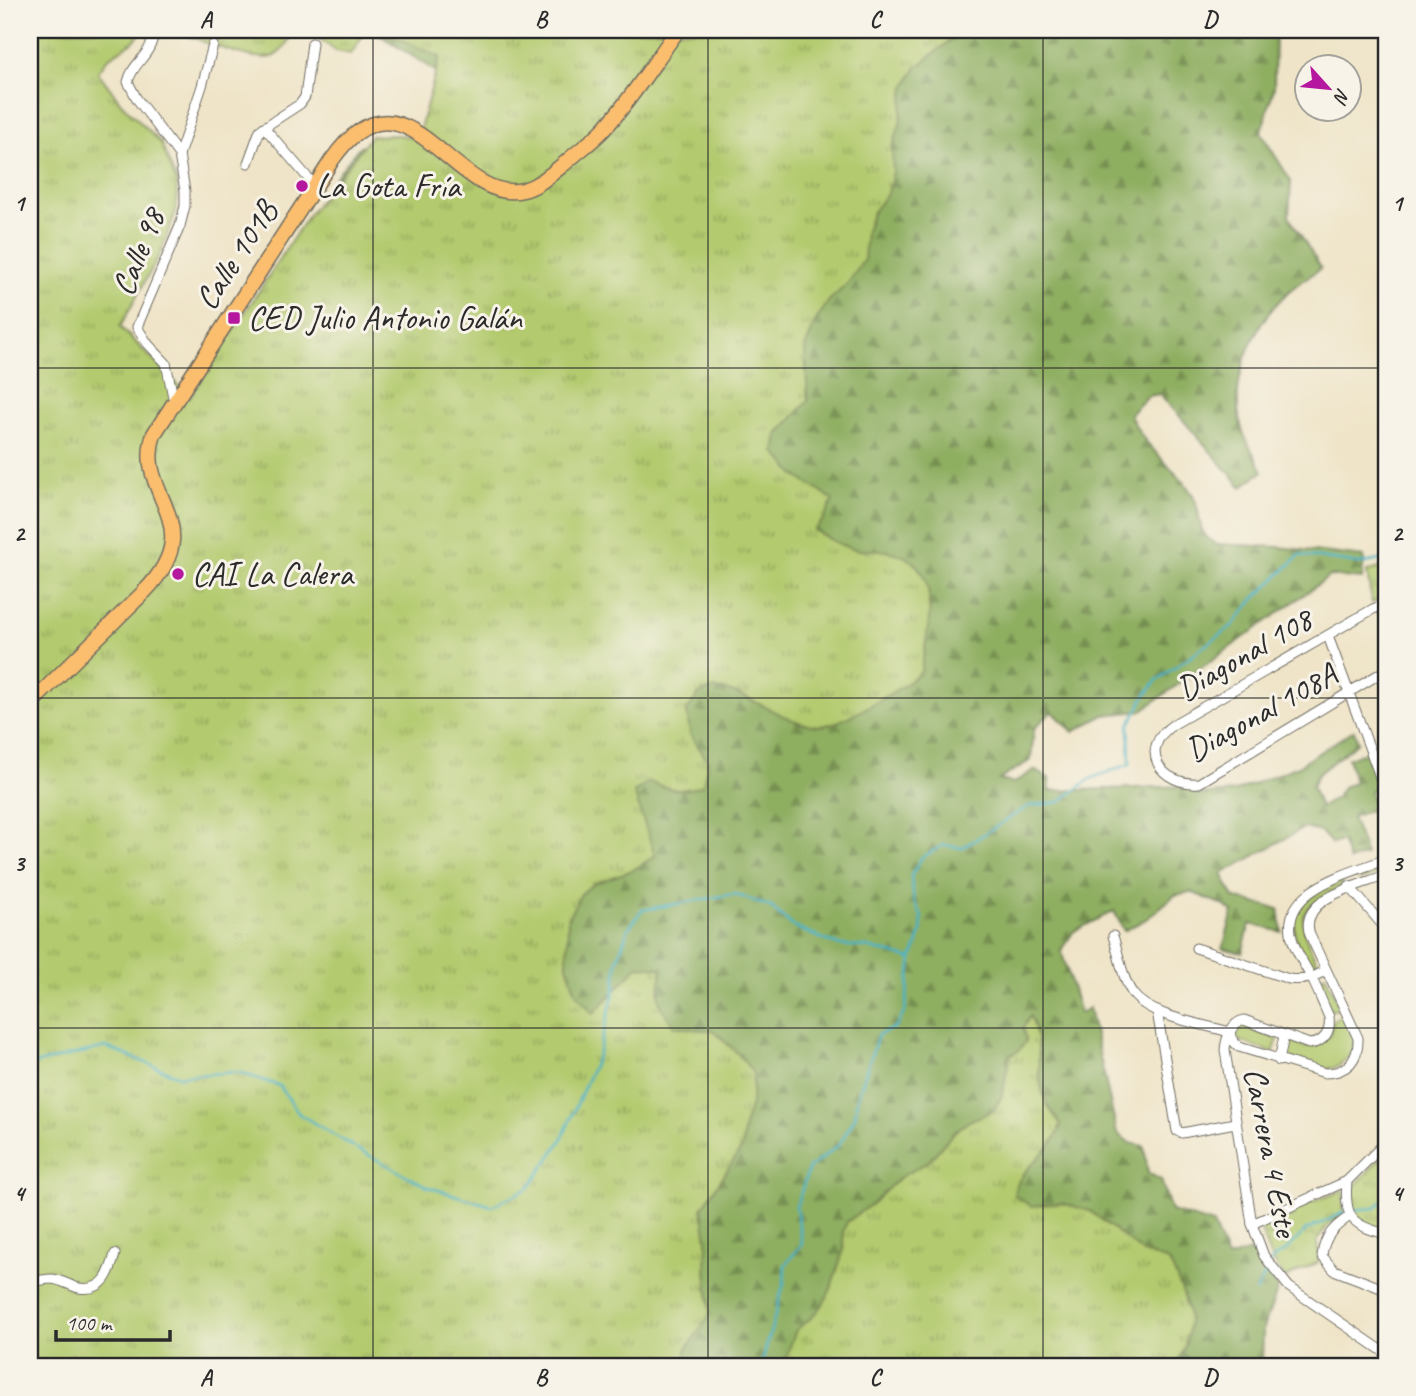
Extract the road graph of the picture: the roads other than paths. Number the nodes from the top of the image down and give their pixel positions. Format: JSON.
{"nodes":[{"id":1,"x":154,"y":30,"type":"edge"},
{"id":2,"x":678,"y":30,"type":"edge"},
{"id":3,"x":312,"y":43,"type":"dead end"},
{"id":4,"x":213,"y":45,"type":"dead end"},
{"id":5,"x":264,"y":127,"type":"junction"},
{"id":6,"x":179,"y":155,"type":"junction"},
{"id":7,"x":248,"y":163,"type":"dead end"},
{"id":8,"x":315,"y":186,"type":"junction"},
{"id":9,"x":174,"y":402,"type":"junction"},
{"id":10,"x":1383,"y":605,"type":"edge"},
{"id":11,"x":1386,"y":621,"type":"edge"},
{"id":12,"x":1328,"y":636,"type":"junction"},
{"id":13,"x":1386,"y":670,"type":"edge"},
{"id":14,"x":1349,"y":693,"type":"junction"},
{"id":15,"x":30,"y":704,"type":"edge"},
{"id":16,"x":1159,"y":768,"type":"joint"},
{"id":17,"x":1386,"y":793,"type":"edge"},
{"id":18,"x":1386,"y":859,"type":"edge"},
{"id":19,"x":1386,"y":875,"type":"edge"},
{"id":20,"x":1346,"y":876,"type":"junction"},
{"id":21,"x":1350,"y":889,"type":"junction"},
{"id":22,"x":1386,"y":929,"type":"edge"},
{"id":23,"x":1113,"y":936,"type":"dead end"},
{"id":24,"x":1196,"y":948,"type":"dead end"},
{"id":25,"x":1326,"y":970,"type":"junction"},
{"id":26,"x":1312,"y":978,"type":"junction"},
{"id":27,"x":1345,"y":1010,"type":"junction"},
{"id":28,"x":1157,"y":1011,"type":"junction"},
{"id":29,"x":1329,"y":1017,"type":"junction"},
{"id":30,"x":1230,"y":1032,"type":"junction"},
{"id":31,"x":1284,"y":1036,"type":"junction"},
{"id":32,"x":1279,"y":1061,"type":"junction"},
{"id":33,"x":1235,"y":1123,"type":"junction"},
{"id":34,"x":1386,"y":1142,"type":"edge"},
{"id":35,"x":1348,"y":1181,"type":"junction"},
{"id":36,"x":1350,"y":1216,"type":"junction"},
{"id":37,"x":1252,"y":1224,"type":"junction"},
{"id":38,"x":1386,"y":1234,"type":"edge"},
{"id":39,"x":115,"y":1254,"type":"dead end"},
{"id":40,"x":30,"y":1283,"type":"edge"},
{"id":41,"x":1386,"y":1290,"type":"edge"},
{"id":42,"x":1384,"y":1352,"type":"dead end"}],
"edges":[{"from":1,"to":6,"type":"street","name":"Calle 98"},
{"from":2,"to":8,"type":"main road","name":"Calle 101B"},
{"from":3,"to":5,"type":"street"},
{"from":4,"to":6,"type":"street"},
{"from":5,"to":7,"type":"street"},
{"from":5,"to":8,"type":"street"},
{"from":6,"to":9,"type":"street","name":"Calle 98"},
{"from":8,"to":9,"type":"main road","name":"Calle 101B"},
{"from":9,"to":15,"type":"main road","name":"Calle 101B"},
{"from":10,"to":11,"type":"street"},
{"from":10,"to":12,"type":"street","name":"Diagonal 108"},
{"from":12,"to":14,"type":"street"},
{"from":12,"to":16,"type":"street","name":"Diagonal 108"},
{"from":13,"to":14,"type":"street","name":"Diagonal 108A"},
{"from":14,"to":16,"type":"street","name":"Diagonal 108A"},
{"from":14,"to":17,"type":"street"},
{"from":18,"to":20,"type":"street"},
{"from":19,"to":21,"type":"street"},
{"from":20,"to":21,"type":"street"},
{"from":20,"to":26,"type":"street"},
{"from":21,"to":22,"type":"street"},
{"from":21,"to":25,"type":"street"},
{"from":23,"to":28,"type":"street"},
{"from":24,"to":26,"type":"street"},
{"from":25,"to":26,"type":"street"},
{"from":25,"to":27,"type":"street"},
{"from":26,"to":29,"type":"street"},
{"from":27,"to":29,"type":"street"},
{"from":27,"to":32,"type":"street"},
{"from":28,"to":30,"type":"street"},
{"from":28,"to":33,"type":"street"},
{"from":29,"to":31,"type":"street"},
{"from":30,"to":31,"type":"street"},
{"from":30,"to":32,"type":"street"},
{"from":30,"to":33,"type":"street","name":"Carrera 4 Este"},
{"from":31,"to":32,"type":"street"},
{"from":33,"to":37,"type":"street","name":"Carrera 4 Este"},
{"from":34,"to":35,"type":"street"},
{"from":35,"to":36,"type":"street"},
{"from":35,"to":37,"type":"street"},
{"from":36,"to":38,"type":"street"},
{"from":36,"to":41,"type":"street"},
{"from":37,"to":42,"type":"street","name":"Carrera 4 Este"},
{"from":39,"to":40,"type":"street"}]}
